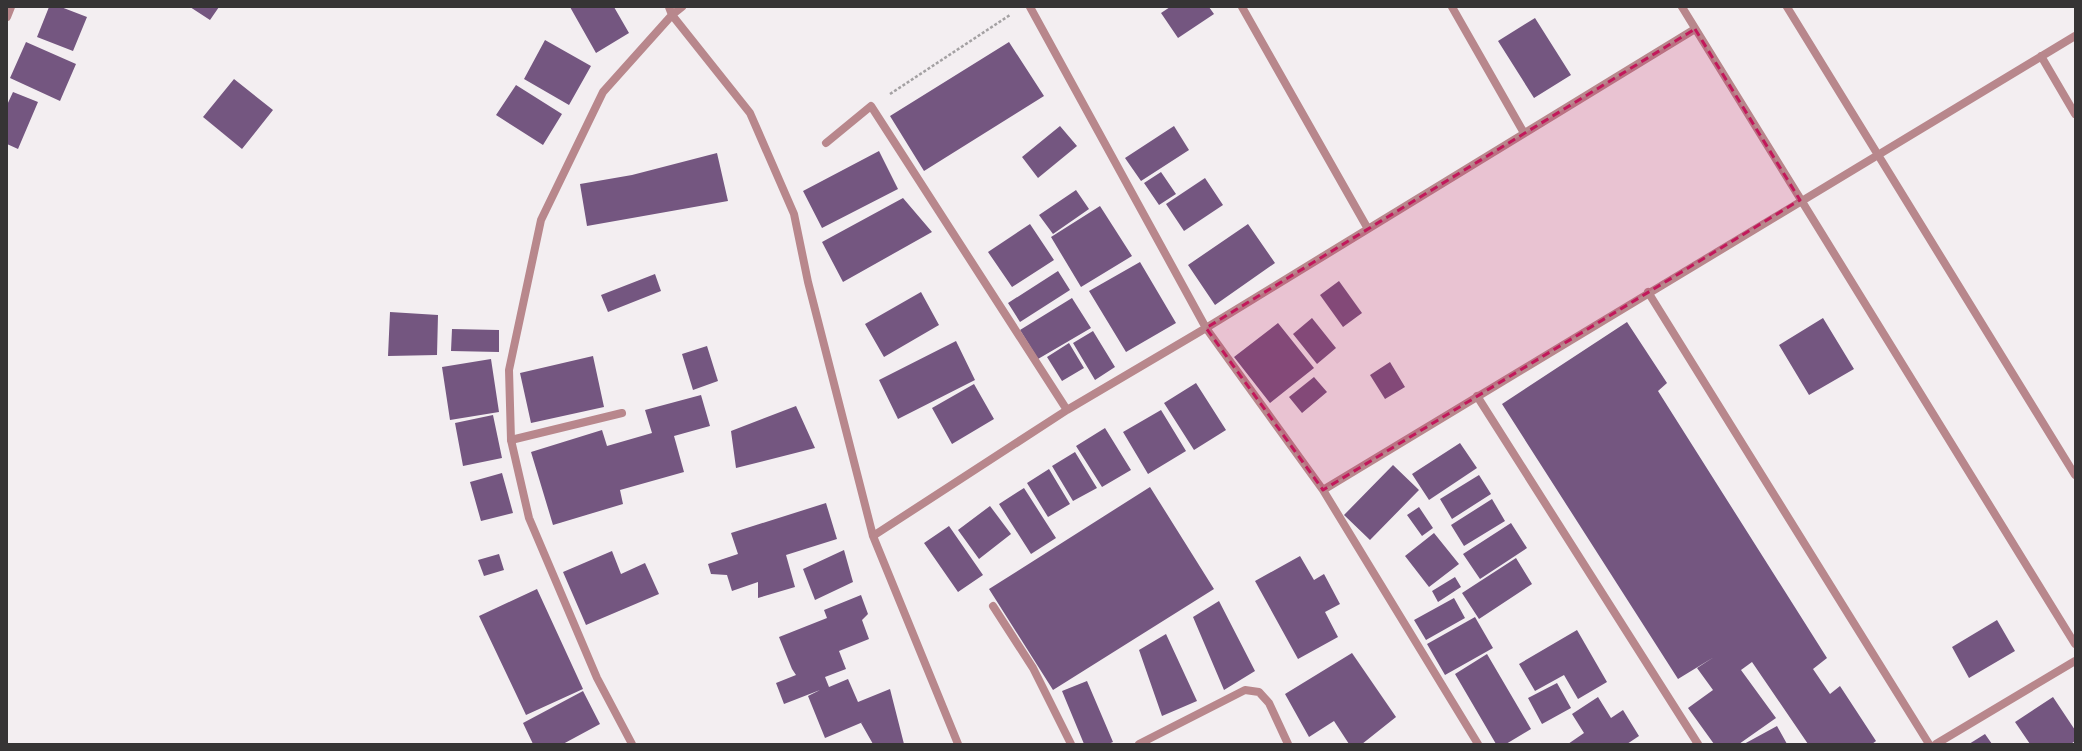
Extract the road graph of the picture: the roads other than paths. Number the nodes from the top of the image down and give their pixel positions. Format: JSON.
{"nodes":[{"id":1,"x":11,"y":7,"type":"edge"},
{"id":2,"x":682,"y":7,"type":"edge"},
{"id":3,"x":1030,"y":7,"type":"edge"},
{"id":4,"x":1242,"y":7,"type":"edge"},
{"id":5,"x":1452,"y":7,"type":"edge"},
{"id":6,"x":1682,"y":7,"type":"edge"},
{"id":7,"x":1787,"y":7,"type":"edge"},
{"id":8,"x":670,"y":11,"type":"edge"},
{"id":9,"x":7,"y":17,"type":"edge"},
{"id":10,"x":1695,"y":29,"type":"junction"},
{"id":11,"x":2075,"y":36,"type":"edge"},
{"id":12,"x":2041,"y":56,"type":"junction"},
{"id":13,"x":2075,"y":114,"type":"edge"},
{"id":14,"x":1524,"y":133,"type":"junction"},
{"id":15,"x":826,"y":143,"type":"dead end"},
{"id":16,"x":1876,"y":154,"type":"junction"},
{"id":17,"x":1800,"y":200,"type":"junction"},
{"id":18,"x":1368,"y":229,"type":"junction"},
{"id":19,"x":1648,"y":292,"type":"junction"},
{"id":20,"x":1206,"y":328,"type":"junction"},
{"id":21,"x":1477,"y":396,"type":"junction"},
{"id":22,"x":1066,"y":410,"type":"junction"},
{"id":23,"x":622,"y":413,"type":"dead end"},
{"id":24,"x":511,"y":440,"type":"junction"},
{"id":25,"x":2075,"y":475,"type":"edge"},
{"id":26,"x":1323,"y":490,"type":"junction"},
{"id":27,"x":873,"y":536,"type":"junction"},
{"id":28,"x":993,"y":606,"type":"dead end"},
{"id":29,"x":2075,"y":644,"type":"edge"},
{"id":30,"x":2075,"y":661,"type":"edge"},
{"id":31,"x":632,"y":744,"type":"edge"},
{"id":32,"x":958,"y":744,"type":"edge"},
{"id":33,"x":1071,"y":744,"type":"edge"},
{"id":34,"x":1139,"y":744,"type":"edge"},
{"id":35,"x":1288,"y":744,"type":"edge"},
{"id":36,"x":1478,"y":744,"type":"edge"},
{"id":37,"x":1698,"y":744,"type":"edge"},
{"id":38,"x":1929,"y":744,"type":"edge"},
{"id":39,"x":1936,"y":744,"type":"edge"}],
"edges":[{"from":1,"to":9,"type":"street"},
{"from":2,"to":8,"type":"street"},
{"from":3,"to":20,"type":"street"},
{"from":4,"to":18,"type":"street"},
{"from":5,"to":14,"type":"street"},
{"from":6,"to":10,"type":"street"},
{"from":7,"to":16,"type":"street"},
{"from":8,"to":24,"type":"street"},
{"from":8,"to":27,"type":"street"},
{"from":10,"to":14,"type":"street"},
{"from":10,"to":17,"type":"street"},
{"from":11,"to":12,"type":"street"},
{"from":12,"to":13,"type":"street"},
{"from":12,"to":16,"type":"street"},
{"from":14,"to":18,"type":"street"},
{"from":15,"to":22,"type":"street"},
{"from":16,"to":17,"type":"street"},
{"from":16,"to":25,"type":"street"},
{"from":17,"to":19,"type":"street"},
{"from":17,"to":29,"type":"street"},
{"from":18,"to":20,"type":"street"},
{"from":19,"to":21,"type":"street"},
{"from":19,"to":38,"type":"street"},
{"from":20,"to":22,"type":"street"},
{"from":20,"to":26,"type":"street"},
{"from":21,"to":26,"type":"street"},
{"from":21,"to":37,"type":"street"},
{"from":22,"to":27,"type":"street"},
{"from":23,"to":24,"type":"street"},
{"from":24,"to":31,"type":"street"},
{"from":26,"to":36,"type":"street"},
{"from":27,"to":32,"type":"street"},
{"from":28,"to":33,"type":"street"},
{"from":30,"to":39,"type":"street"},
{"from":34,"to":35,"type":"street"}]}
